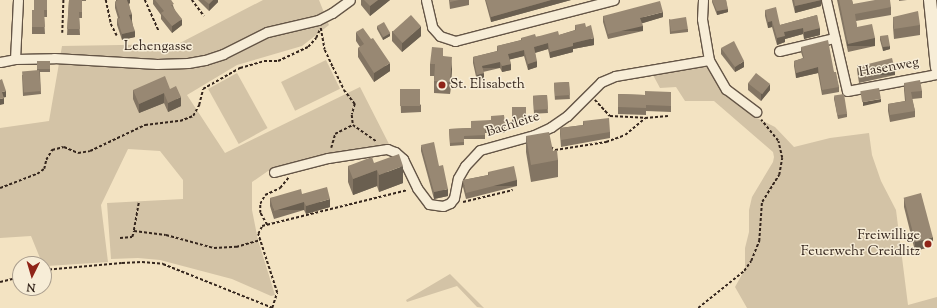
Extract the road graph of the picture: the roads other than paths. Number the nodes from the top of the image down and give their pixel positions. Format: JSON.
{"nodes":[{"id":1,"x":18,"y":0,"type":"edge"},
{"id":2,"x":350,"y":0,"type":"edge"},
{"id":3,"x":426,"y":0,"type":"edge"},
{"id":4,"x":614,"y":0,"type":"edge"},
{"id":5,"x":703,"y":0,"type":"edge"},
{"id":6,"x":826,"y":0,"type":"edge"},
{"id":7,"x":930,"y":0,"type":"edge"},
{"id":8,"x":834,"y":38,"type":"junction"},
{"id":9,"x":779,"y":51,"type":"dead end"},
{"id":10,"x":15,"y":59,"type":"junction"},
{"id":11,"x":709,"y":60,"type":"junction"},
{"id":12,"x":0,"y":62,"type":"edge"},
{"id":13,"x":937,"y":68,"type":"edge"},
{"id":14,"x":937,"y":74,"type":"edge"},
{"id":15,"x":756,"y":112,"type":"road end"},
{"id":16,"x":274,"y":172,"type":"dead end"}],
"edges":[{"from":1,"to":10,"type":"street"},
{"from":2,"to":10,"type":"street","name":"Lehengasse"},
{"from":3,"to":4,"type":"street"},
{"from":5,"to":11,"type":"street"},
{"from":6,"to":8,"type":"street"},
{"from":7,"to":13,"type":"street"},
{"from":8,"to":9,"type":"street"},
{"from":8,"to":14,"type":"street","name":"Hasenweg"},
{"from":10,"to":12,"type":"street","name":"Lehengasse"},
{"from":11,"to":15,"type":"street"},
{"from":11,"to":16,"type":"street","name":"Bachleite"}]}
